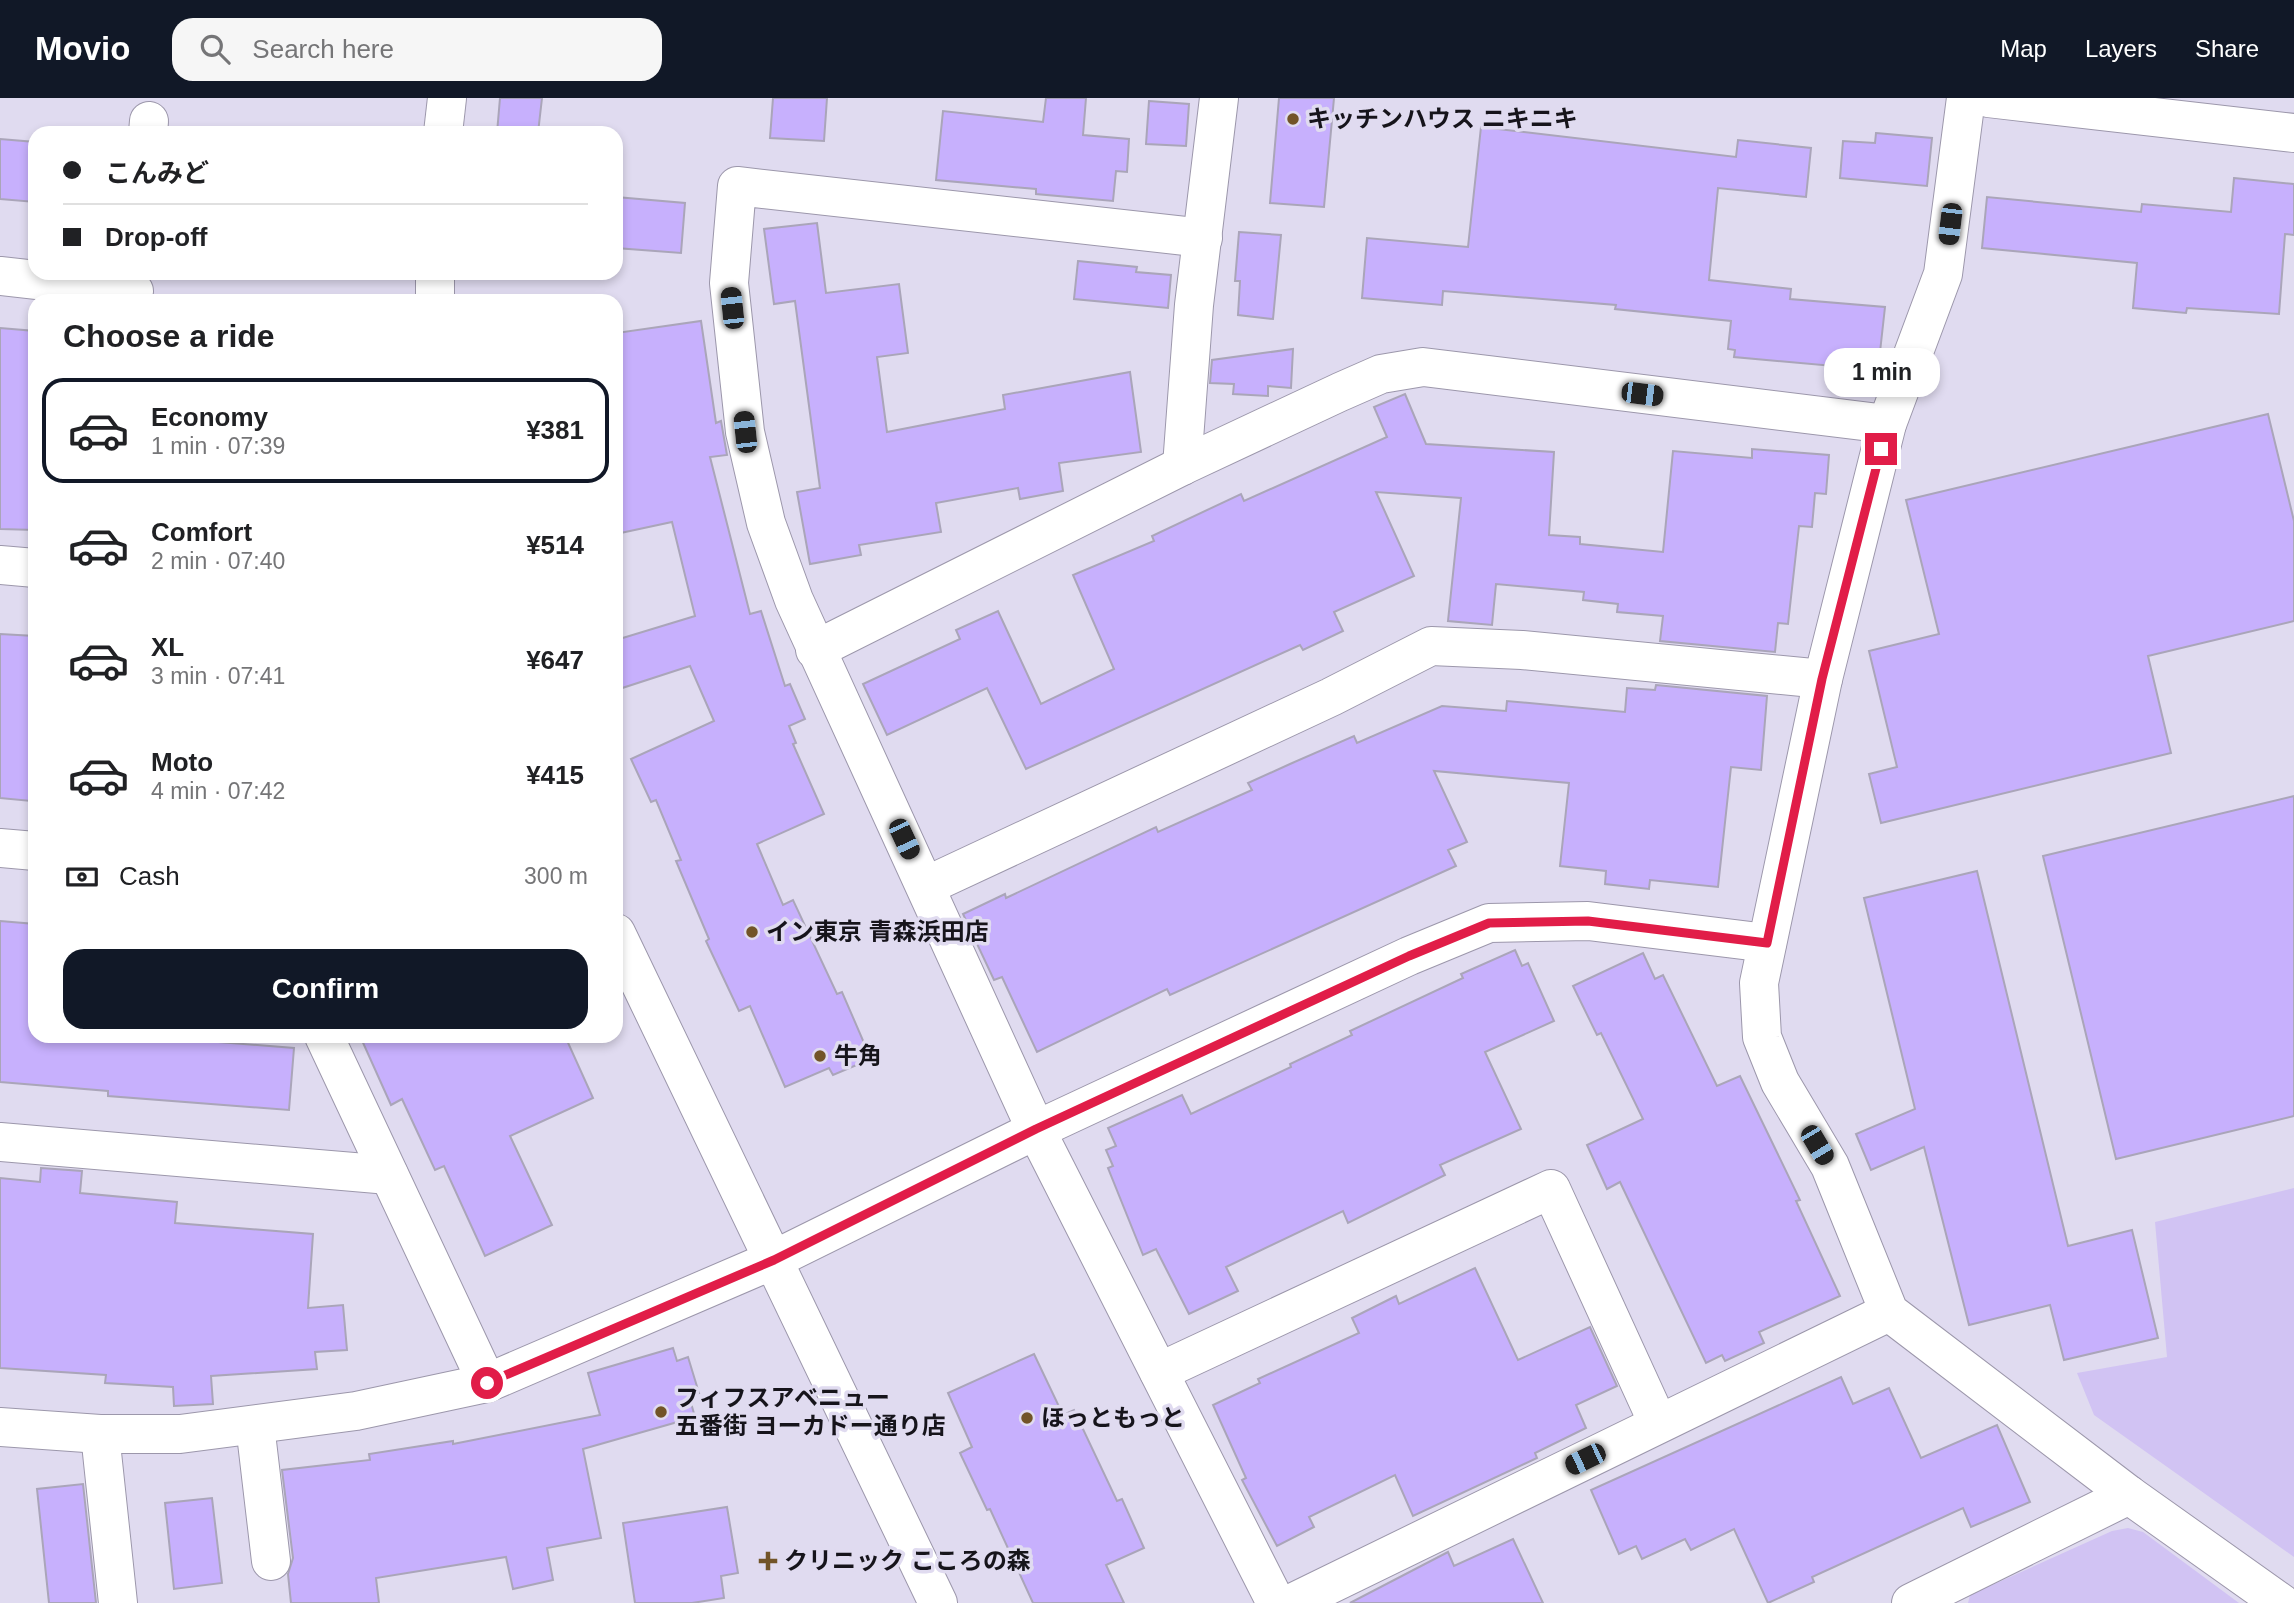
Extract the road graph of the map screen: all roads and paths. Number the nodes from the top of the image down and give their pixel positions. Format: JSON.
{"nodes":[{"id":1,"x":447,"y":98,"type":"edge"},
{"id":2,"x":1219,"y":98,"type":"edge"},
{"id":3,"x":1966,"y":98,"type":"edge"},
{"id":4,"x":1988,"y":98,"type":"edge"},
{"id":5,"x":2280,"y":120,"type":"edge"},
{"id":6,"x":444,"y":126,"type":"edge"},
{"id":7,"x":1203,"y":238,"type":"junction"},
{"id":8,"x":0,"y":276,"type":"edge"},
{"id":9,"x":28,"y":278,"type":"edge"},
{"id":10,"x":45,"y":280,"type":"edge"},
{"id":11,"x":135,"y":288,"type":"edge"},
{"id":12,"x":1887,"y":424,"type":"junction"},
{"id":13,"x":1182,"y":466,"type":"junction"},
{"id":14,"x":0,"y":565,"type":"edge"},
{"id":15,"x":28,"y":567,"type":"edge"},
{"id":16,"x":815,"y":650,"type":"junction"},
{"id":17,"x":1822,"y":679,"type":"junction"},
{"id":18,"x":0,"y":848,"type":"edge"},
{"id":19,"x":28,"y":850,"type":"edge"},
{"id":20,"x":926,"y":887,"type":"junction"},
{"id":21,"x":1767,"y":943,"type":"junction"},
{"id":22,"x":623,"y":947,"type":"edge"},
{"id":23,"x":327,"y":1043,"type":"edge"},
{"id":24,"x":1036,"y":1129,"type":"junction"},
{"id":25,"x":0,"y":1142,"type":"edge"},
{"id":26,"x":389,"y":1175,"type":"junction"},
{"id":27,"x":774,"y":1260,"type":"junction"},
{"id":28,"x":1889,"y":1312,"type":"junction"},
{"id":29,"x":1159,"y":1372,"type":"junction"},
{"id":30,"x":487,"y":1383,"type":"junction"},
{"id":31,"x":1658,"y":1423,"type":"junction"},
{"id":32,"x":255,"y":1425,"type":"junction"},
{"id":33,"x":0,"y":1427,"type":"edge"},
{"id":34,"x":100,"y":1434,"type":"junction"},
{"id":35,"x":2129,"y":1495,"type":"junction"},
{"id":36,"x":271,"y":1562,"type":"dead end"},
{"id":37,"x":1916,"y":1602,"type":"edge"},
{"id":38,"x":118,"y":1603,"type":"edge"},
{"id":39,"x":938,"y":1603,"type":"edge"},
{"id":40,"x":1276,"y":1603,"type":"edge"},
{"id":41,"x":1292,"y":1603,"type":"edge"},
{"id":42,"x":2281,"y":1603,"type":"edge"}],
"edges":[{"from":1,"to":6,"type":"street"},
{"from":2,"to":7,"type":"street"},
{"from":3,"to":12,"type":"street"},
{"from":4,"to":5,"type":"street"},
{"from":7,"to":13,"type":"street"},
{"from":7,"to":16,"type":"street"},
{"from":8,"to":9,"type":"street"},
{"from":10,"to":11,"type":"street"},
{"from":12,"to":13,"type":"street"},
{"from":12,"to":17,"type":"street"},
{"from":13,"to":16,"type":"street"},
{"from":14,"to":15,"type":"street"},
{"from":16,"to":20,"type":"street"},
{"from":17,"to":20,"type":"street"},
{"from":17,"to":21,"type":"street"},
{"from":18,"to":19,"type":"street"},
{"from":20,"to":24,"type":"street"},
{"from":21,"to":24,"type":"street"},
{"from":21,"to":28,"type":"street"},
{"from":22,"to":27,"type":"street"},
{"from":23,"to":26,"type":"street"},
{"from":24,"to":27,"type":"street"},
{"from":24,"to":29,"type":"street"},
{"from":25,"to":26,"type":"street"},
{"from":26,"to":30,"type":"street"},
{"from":27,"to":30,"type":"street"},
{"from":27,"to":39,"type":"street"},
{"from":28,"to":31,"type":"street"},
{"from":28,"to":35,"type":"street"},
{"from":29,"to":31,"type":"street"},
{"from":29,"to":40,"type":"street"},
{"from":30,"to":32,"type":"street"},
{"from":31,"to":41,"type":"street"},
{"from":32,"to":34,"type":"street"},
{"from":32,"to":36,"type":"street"},
{"from":33,"to":34,"type":"street"},
{"from":34,"to":38,"type":"street"},
{"from":35,"to":37,"type":"street"},
{"from":35,"to":42,"type":"street"}]}
